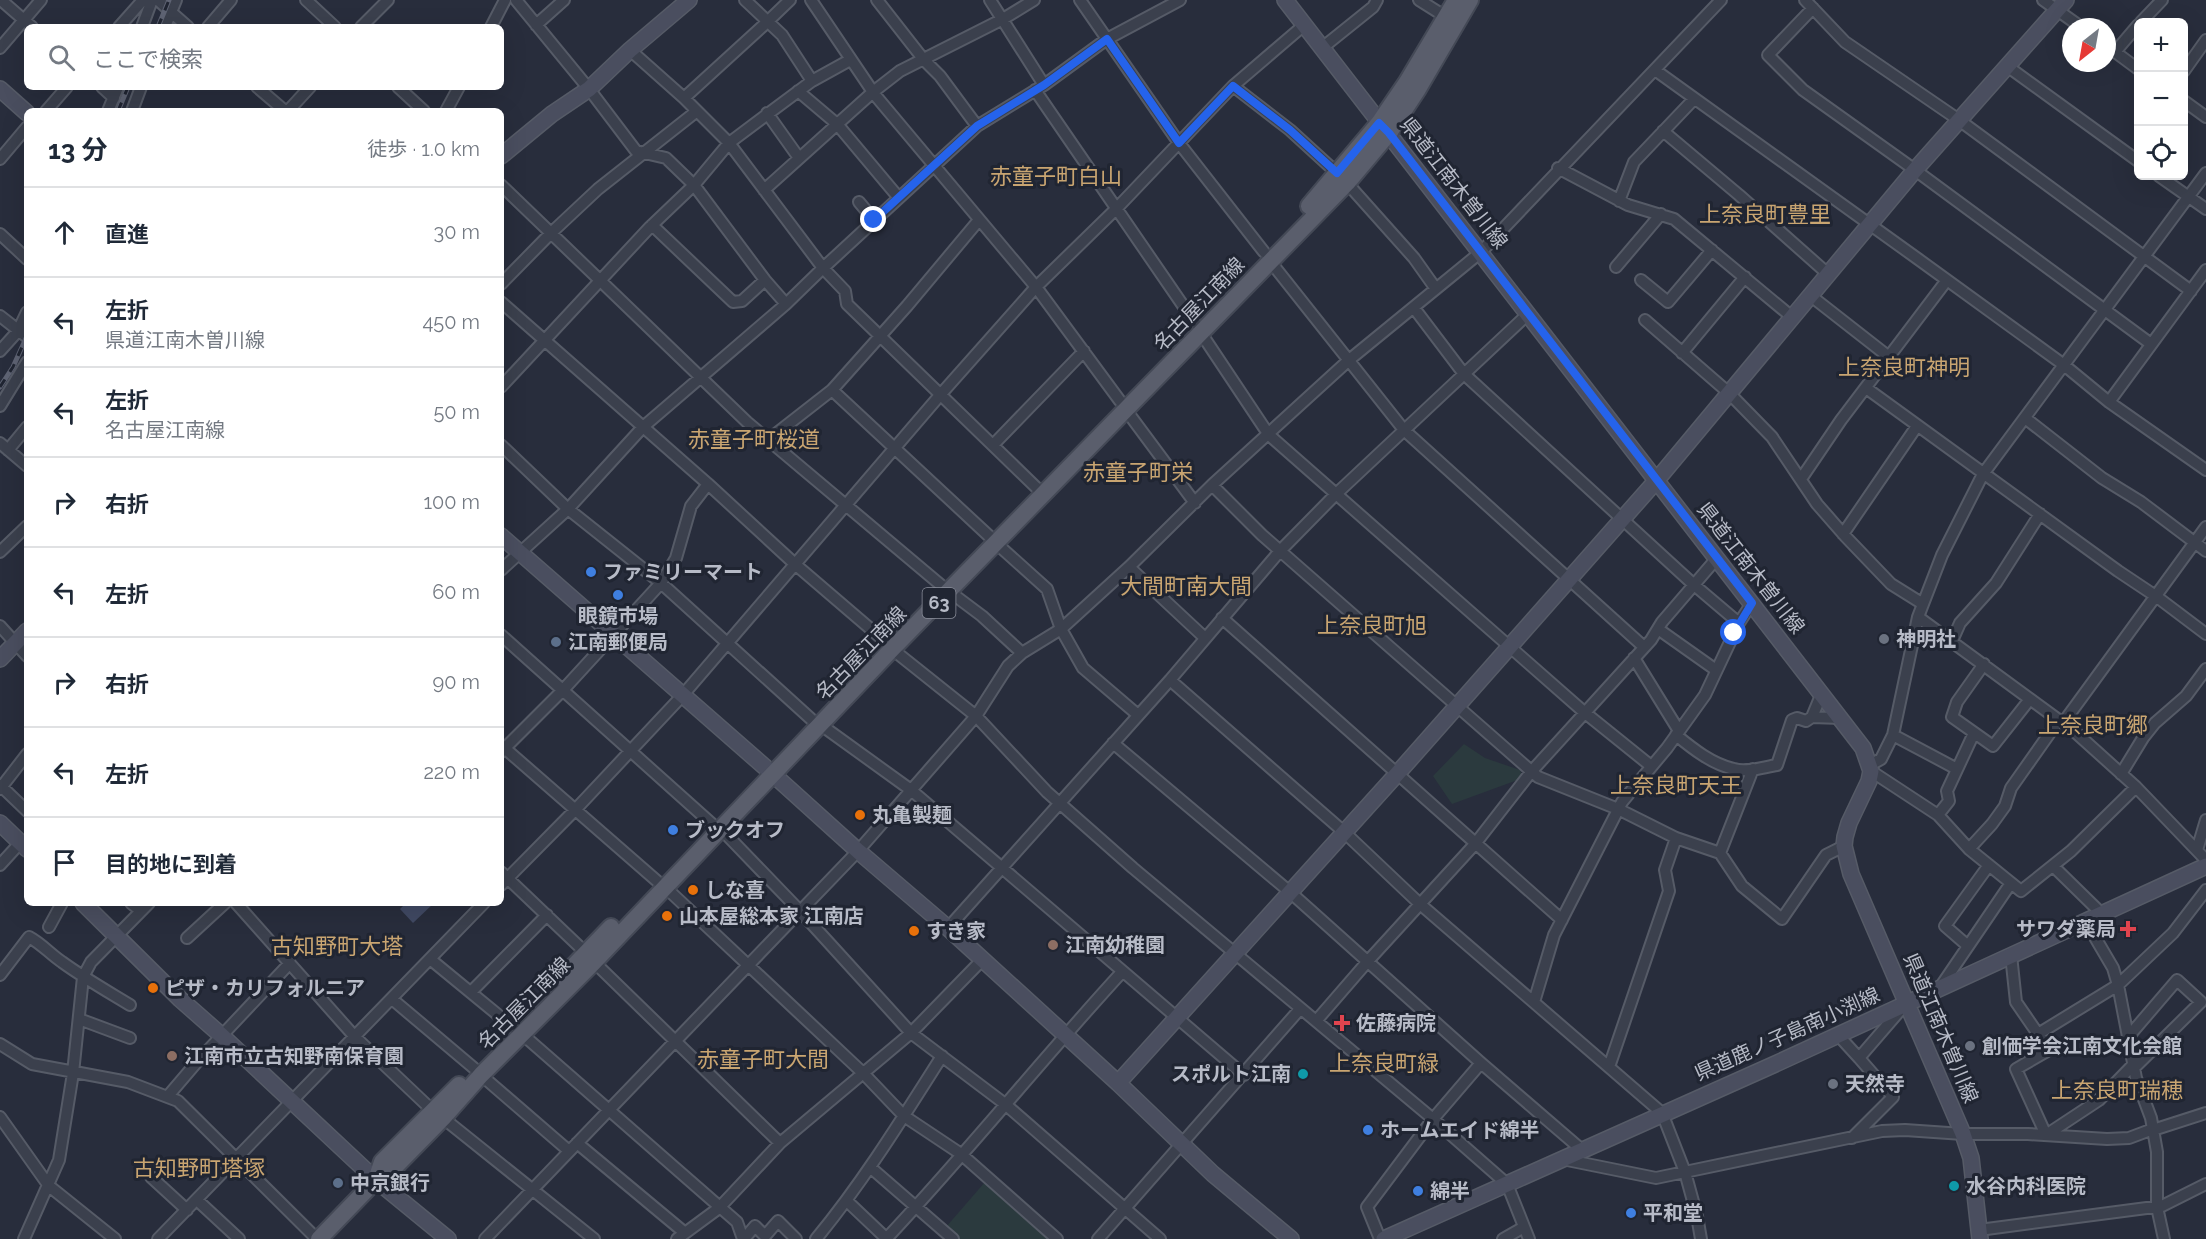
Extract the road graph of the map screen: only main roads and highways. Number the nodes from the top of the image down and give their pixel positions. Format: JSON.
{"nodes":[{"id":1,"x":1456,"y":0,"type":"edge"},
{"id":2,"x":1470,"y":0,"type":"edge"},
{"id":3,"x":1384,"y":128,"type":"junction"},
{"id":4,"x":318,"y":1239,"type":"edge"}],
"edges":[{"from":1,"to":3,"type":"main road","name":"名古屋江南線","number":"63"},
{"from":2,"to":3,"type":"main road","name":"名古屋江南線","number":"63"},
{"from":3,"to":4,"type":"main road","name":"名古屋江南線","number":"63"}]}
